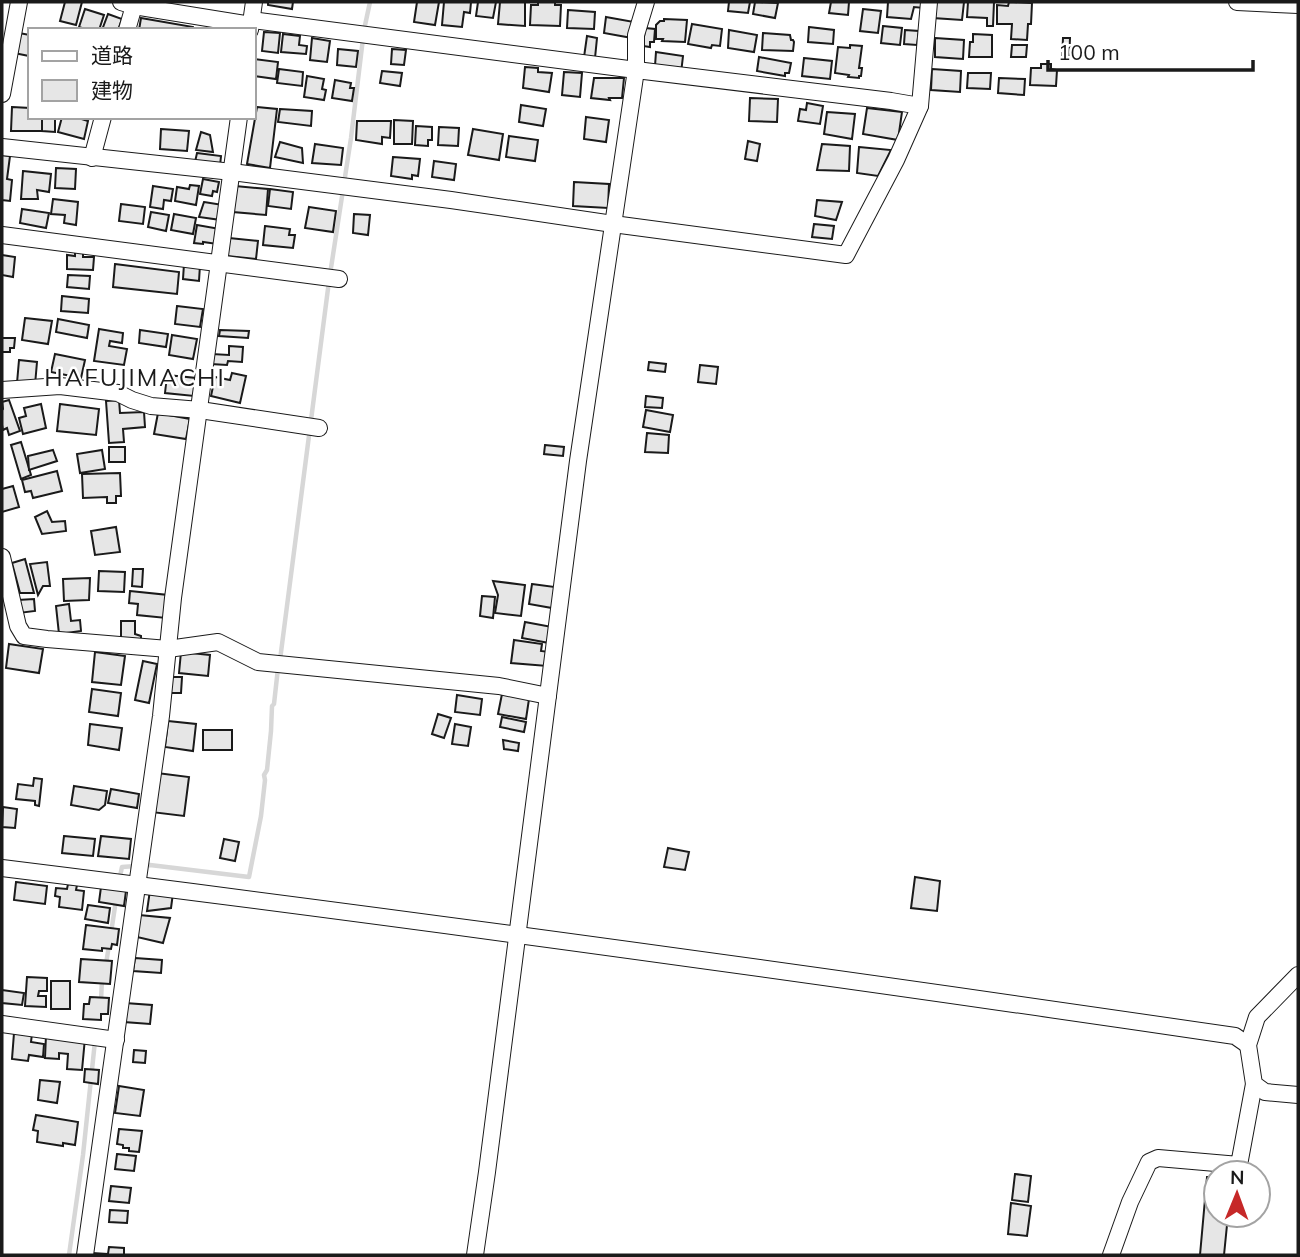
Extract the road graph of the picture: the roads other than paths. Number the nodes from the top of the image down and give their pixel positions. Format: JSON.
{"nodes":[{"id":1,"x":19,"y":2,"type":"edge"},
{"id":2,"x":254,"y":2,"type":"edge"},
{"id":3,"x":646,"y":2,"type":"edge"},
{"id":4,"x":929,"y":2,"type":"edge"},
{"id":5,"x":1237,"y":2,"type":"edge"},
{"id":6,"x":130,"y":3,"type":"edge"},
{"id":7,"x":1298,"y":5,"type":"edge"},
{"id":8,"x":251,"y":25,"type":"edge"},
{"id":9,"x":127,"y":28,"type":"edge"},
{"id":10,"x":636,"y":70,"type":"junction"},
{"id":11,"x":3,"y":86,"type":"edge"},
{"id":12,"x":919,"y":106,"type":"junction"},
{"id":13,"x":102,"y":119,"type":"edge"},
{"id":14,"x":239,"y":119,"type":"edge"},
{"id":15,"x":2,"y":147,"type":"edge"},
{"id":16,"x":92,"y":158,"type":"junction"},
{"id":17,"x":232,"y":172,"type":"junction"},
{"id":18,"x":613,"y":224,"type":"junction"},
{"id":19,"x":2,"y":235,"type":"edge"},
{"id":20,"x":219,"y":263,"type":"junction"},
{"id":21,"x":339,"y":279,"type":"dead end"},
{"id":22,"x":2,"y":390,"type":"edge"},
{"id":23,"x":200,"y":410,"type":"junction"},
{"id":24,"x":319,"y":428,"type":"dead end"},
{"id":25,"x":2,"y":557,"type":"edge"},
{"id":26,"x":168,"y":649,"type":"junction"},
{"id":27,"x":548,"y":696,"type":"junction"},
{"id":28,"x":2,"y":868,"type":"edge"},
{"id":29,"x":136,"y":886,"type":"junction"},
{"id":30,"x":517,"y":936,"type":"junction"},
{"id":31,"x":1298,"y":975,"type":"edge"},
{"id":32,"x":2,"y":1024,"type":"edge"},
{"id":33,"x":111,"y":1039,"type":"junction"},
{"id":34,"x":1248,"y":1045,"type":"junction"},
{"id":35,"x":1254,"y":1084,"type":"junction"},
{"id":36,"x":1298,"y":1095,"type":"edge"},
{"id":37,"x":85,"y":1255,"type":"edge"},
{"id":38,"x":475,"y":1255,"type":"edge"},
{"id":39,"x":1111,"y":1255,"type":"edge"}],
"edges":[{"from":1,"to":11,"type":"street"},
{"from":2,"to":8,"type":"street"},
{"from":3,"to":10,"type":"street"},
{"from":4,"to":12,"type":"street"},
{"from":5,"to":7,"type":"street"},
{"from":6,"to":8,"type":"street"},
{"from":6,"to":9,"type":"street"},
{"from":8,"to":10,"type":"street"},
{"from":10,"to":12,"type":"street"},
{"from":10,"to":18,"type":"street"},
{"from":12,"to":18,"type":"street"},
{"from":13,"to":16,"type":"street"},
{"from":14,"to":17,"type":"street"},
{"from":15,"to":16,"type":"street"},
{"from":16,"to":17,"type":"street"},
{"from":17,"to":18,"type":"street"},
{"from":17,"to":20,"type":"street"},
{"from":18,"to":27,"type":"street"},
{"from":19,"to":20,"type":"street"},
{"from":20,"to":21,"type":"street"},
{"from":20,"to":23,"type":"street"},
{"from":22,"to":23,"type":"street"},
{"from":23,"to":24,"type":"street"},
{"from":23,"to":26,"type":"street"},
{"from":25,"to":26,"type":"street"},
{"from":26,"to":27,"type":"street"},
{"from":26,"to":29,"type":"street"},
{"from":27,"to":30,"type":"street"},
{"from":28,"to":29,"type":"street"},
{"from":29,"to":30,"type":"street"},
{"from":29,"to":33,"type":"street"},
{"from":30,"to":34,"type":"street"},
{"from":30,"to":38,"type":"street"},
{"from":31,"to":34,"type":"street"},
{"from":32,"to":33,"type":"street"},
{"from":33,"to":37,"type":"street"},
{"from":34,"to":35,"type":"street"},
{"from":35,"to":36,"type":"street"},
{"from":35,"to":39,"type":"street"}]}
